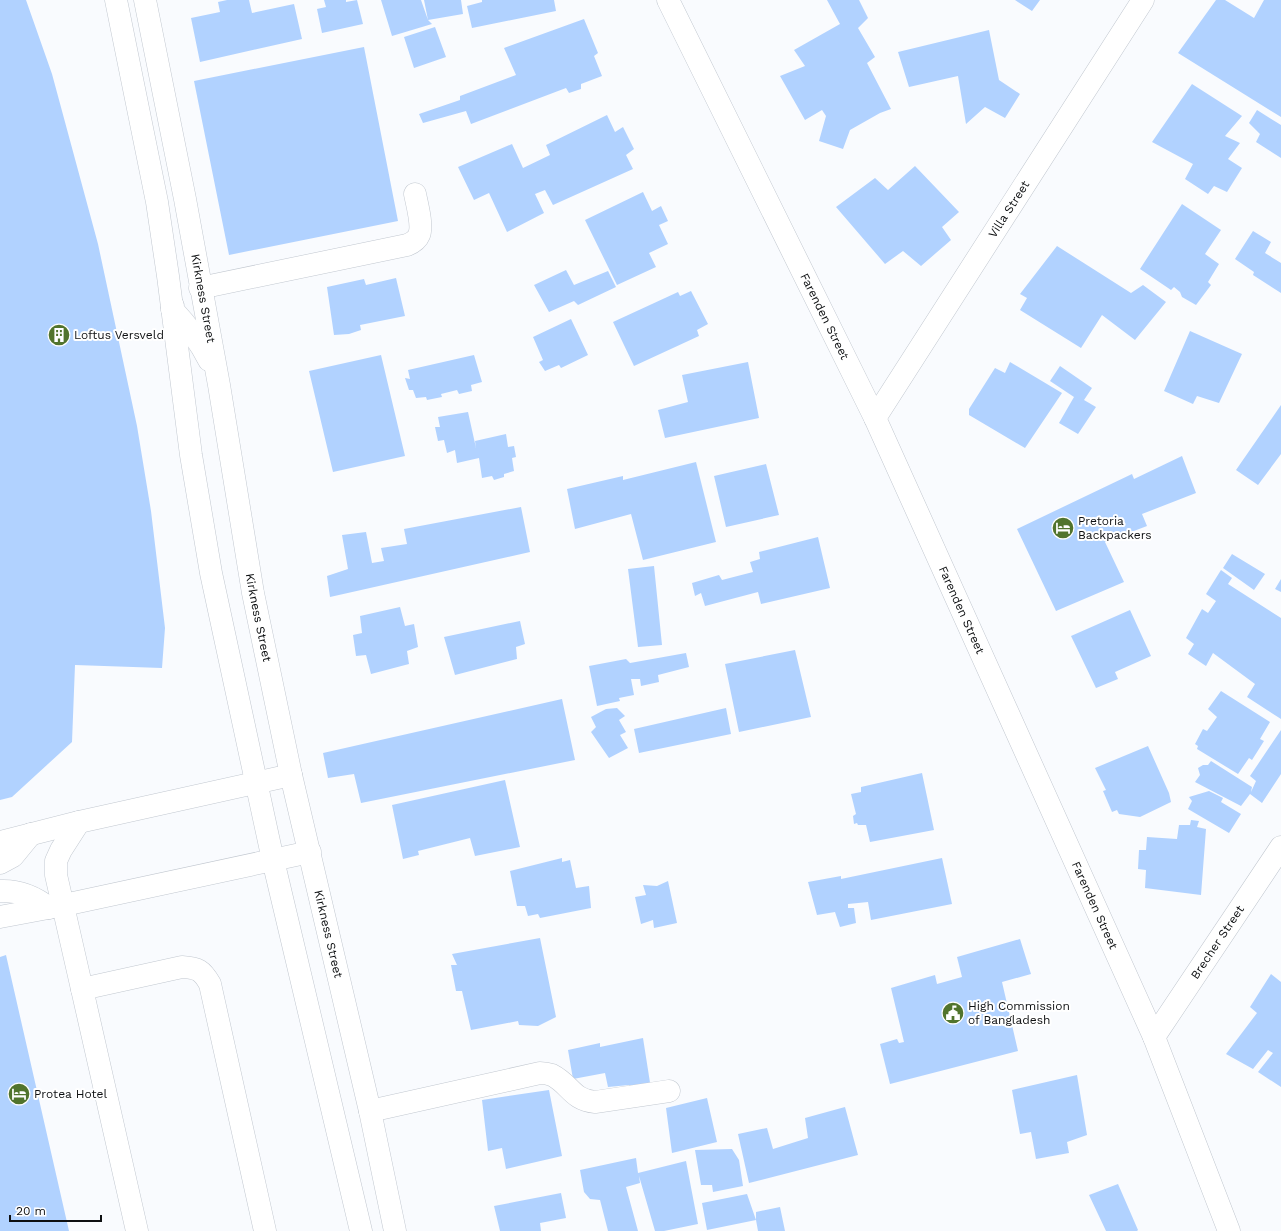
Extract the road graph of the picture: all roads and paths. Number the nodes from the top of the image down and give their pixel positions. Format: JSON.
{"nodes":[{"id":1,"x":116,"y":0,"type":"edge"},
{"id":2,"x":145,"y":0,"type":"edge"},
{"id":3,"x":668,"y":0,"type":"edge"},
{"id":4,"x":1143,"y":0,"type":"edge"},
{"id":5,"x":415,"y":194,"type":"dead end"},
{"id":6,"x":185,"y":199,"type":"junction"},
{"id":7,"x":200,"y":288,"type":"junction"},
{"id":8,"x":172,"y":309,"type":"junction"},
{"id":9,"x":219,"y":385,"type":"junction"},
{"id":10,"x":875,"y":418,"type":"junction"},
{"id":11,"x":291,"y":775,"type":"junction"},
{"id":12,"x":257,"y":782,"type":"junction"},
{"id":13,"x":79,"y":822,"type":"junction"},
{"id":14,"x":32,"y":834,"type":"junction"},
{"id":15,"x":0,"y":842,"type":"edge"},
{"id":16,"x":1281,"y":847,"type":"edge"},
{"id":17,"x":310,"y":852,"type":"junction"},
{"id":18,"x":273,"y":860,"type":"junction"},
{"id":19,"x":0,"y":863,"type":"edge"},
{"id":20,"x":0,"y":891,"type":"edge"},
{"id":21,"x":56,"y":906,"type":"junction"},
{"id":22,"x":0,"y":917,"type":"edge"},
{"id":23,"x":82,"y":989,"type":"junction"},
{"id":24,"x":1154,"y":1037,"type":"junction"},
{"id":25,"x":668,"y":1091,"type":"dead end"},
{"id":26,"x":370,"y":1111,"type":"junction"},
{"id":27,"x":137,"y":1231,"type":"edge"},
{"id":28,"x":265,"y":1231,"type":"edge"},
{"id":29,"x":361,"y":1231,"type":"edge"},
{"id":30,"x":395,"y":1231,"type":"edge"},
{"id":31,"x":1229,"y":1231,"type":"edge"}],
"edges":[{"from":1,"to":8,"type":"street"},
{"from":2,"to":6,"type":"street","name":"Kirkness Street"},
{"from":3,"to":10,"type":"street","name":"Farenden Street"},
{"from":4,"to":10,"type":"street","name":"Villa Street"},
{"from":5,"to":7,"type":"street"},
{"from":6,"to":7,"type":"street","name":"Kirkness Street"},
{"from":6,"to":8,"type":"street"},
{"from":7,"to":9,"type":"street","name":"Kirkness Street"},
{"from":8,"to":9,"type":"street"},
{"from":8,"to":12,"type":"street"},
{"from":9,"to":11,"type":"street","name":"Kirkness Street"},
{"from":10,"to":24,"type":"street","name":"Farenden Street"},
{"from":11,"to":12,"type":"street"},
{"from":11,"to":17,"type":"street","name":"Kirkness Street"},
{"from":12,"to":13,"type":"street"},
{"from":12,"to":18,"type":"street"},
{"from":13,"to":14,"type":"street"},
{"from":13,"to":21,"type":"street"},
{"from":14,"to":15,"type":"street"},
{"from":14,"to":19,"type":"street"},
{"from":16,"to":24,"type":"street","name":"Brecher Street"},
{"from":17,"to":18,"type":"street"},
{"from":17,"to":26,"type":"street","name":"Kirkness Street"},
{"from":18,"to":21,"type":"street"},
{"from":18,"to":29,"type":"street"},
{"from":20,"to":21,"type":"street"},
{"from":21,"to":22,"type":"street"},
{"from":21,"to":23,"type":"street"},
{"from":23,"to":27,"type":"street"},
{"from":23,"to":28,"type":"street"},
{"from":24,"to":31,"type":"street","name":"Farenden Street"},
{"from":25,"to":26,"type":"street"},
{"from":26,"to":30,"type":"street","name":"Kirkness Street"}]}
